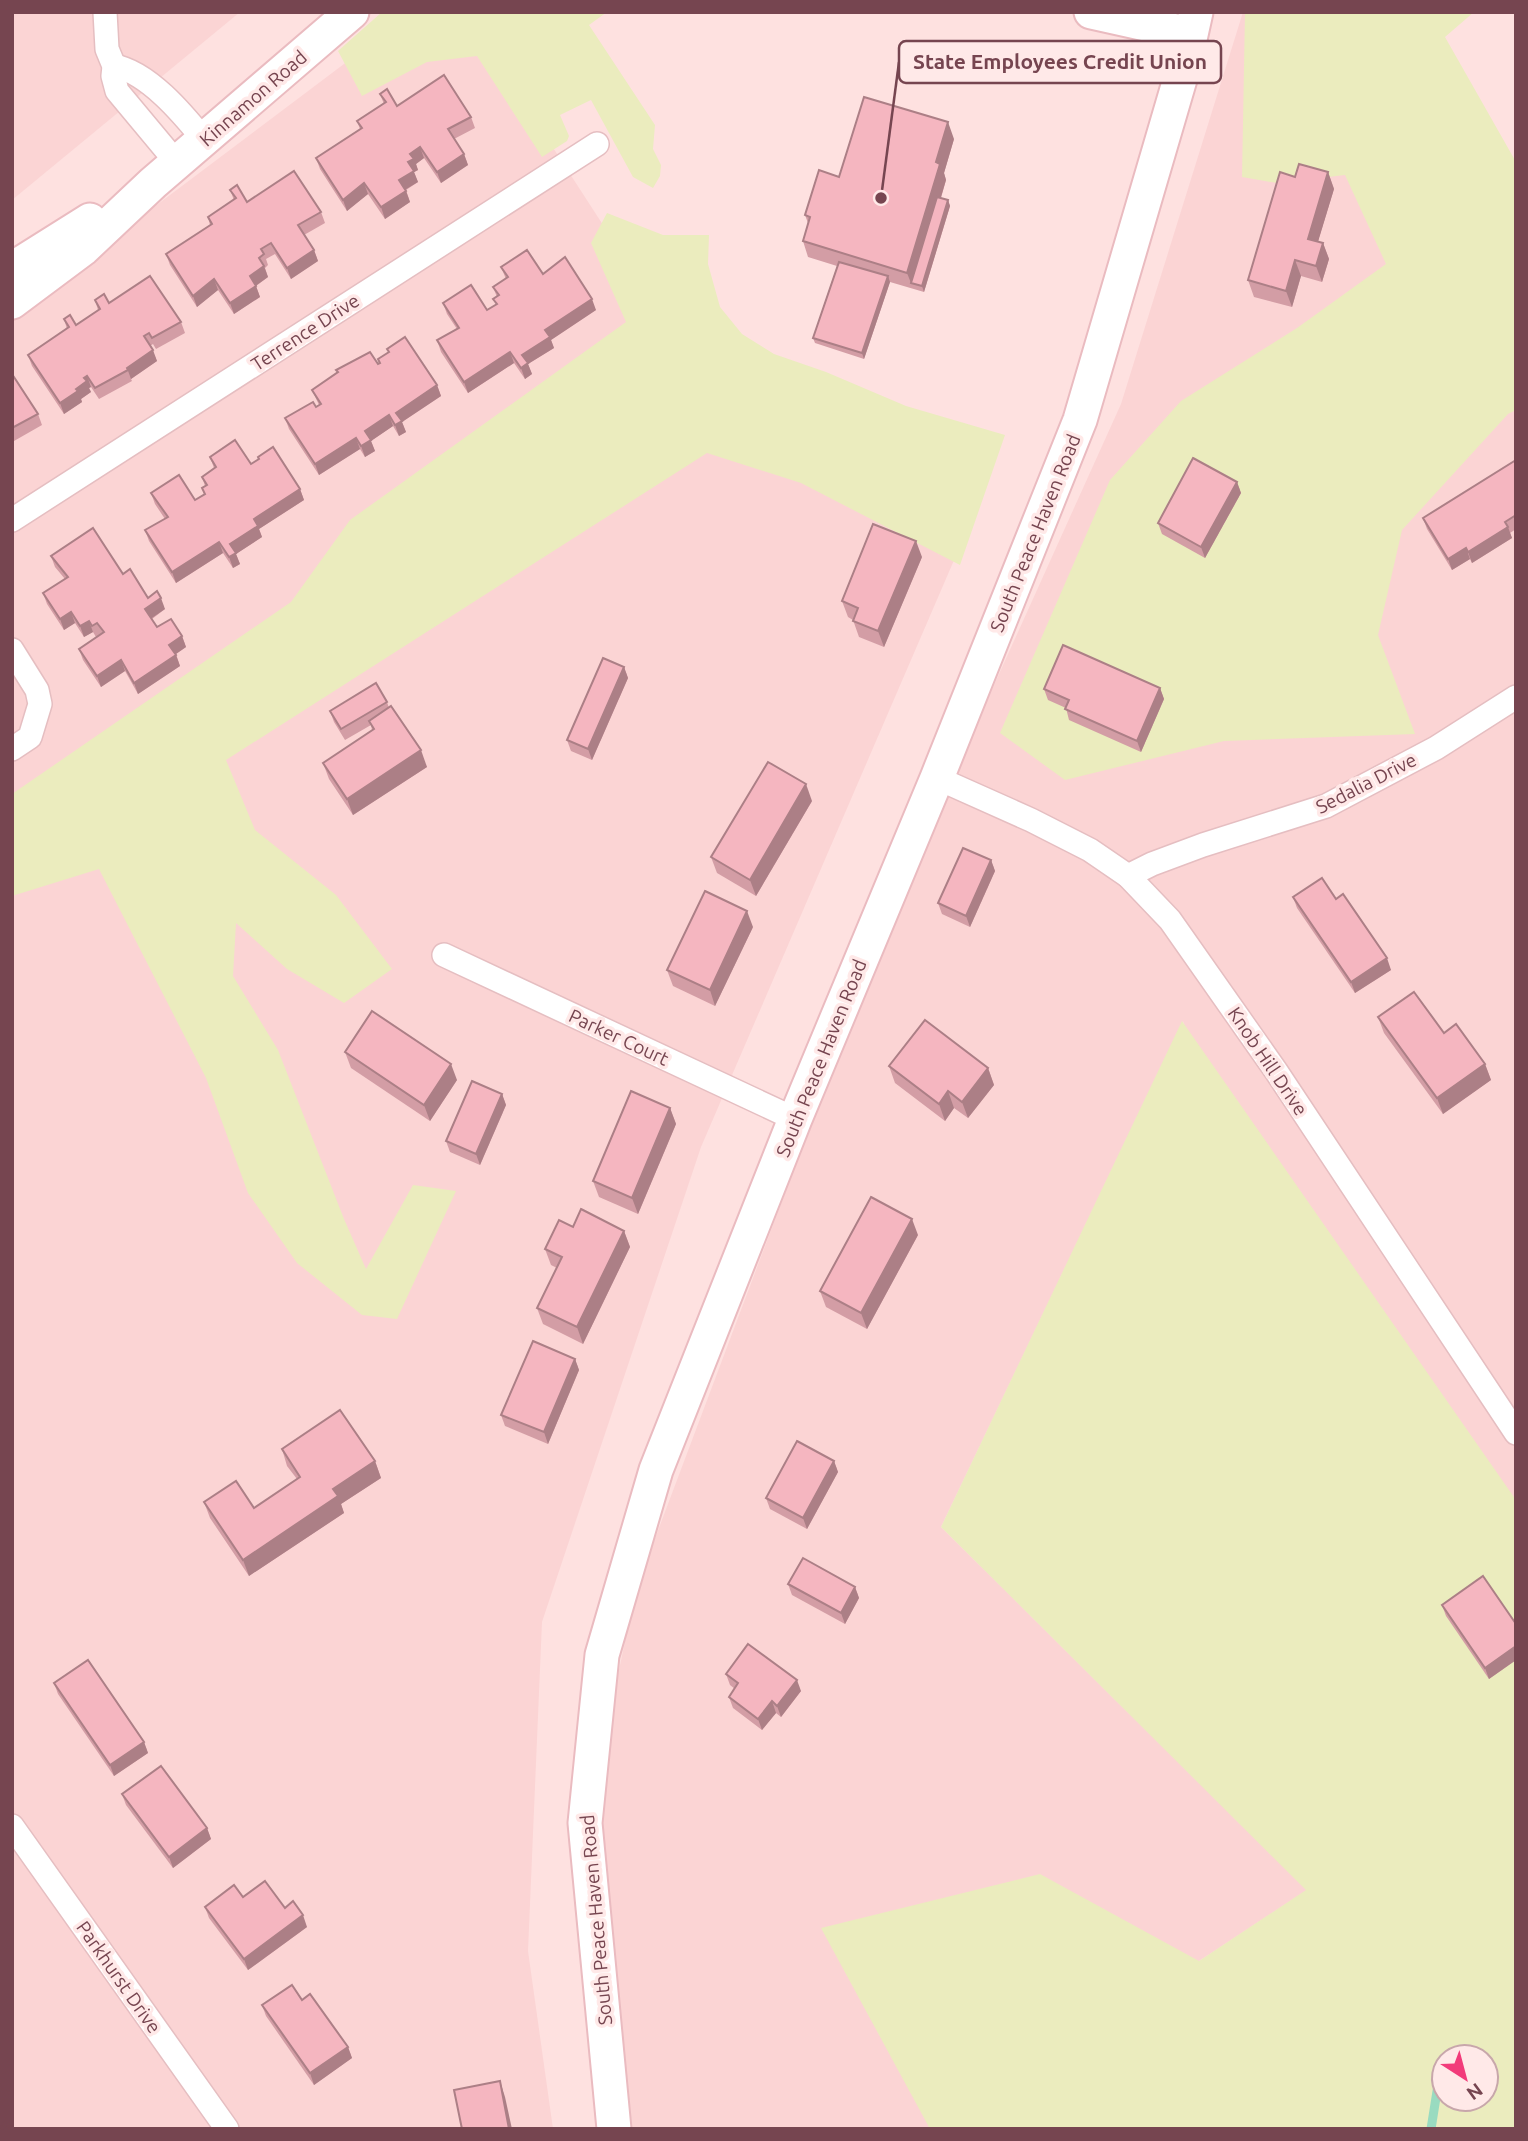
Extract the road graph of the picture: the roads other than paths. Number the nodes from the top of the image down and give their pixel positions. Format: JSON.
{"nodes":[{"id":1,"x":105,"y":12,"type":"edge"},
{"id":2,"x":352,"y":12,"type":"edge"},
{"id":3,"x":1091,"y":12,"type":"edge"},
{"id":4,"x":1193,"y":23,"type":"edge"},
{"id":5,"x":114,"y":66,"type":"junction"},
{"id":6,"x":204,"y":140,"type":"junction"},
{"id":7,"x":597,"y":144,"type":"dead end"},
{"id":8,"x":165,"y":173,"type":"junction"},
{"id":9,"x":12,"y":269,"type":"edge"},
{"id":10,"x":12,"y":302,"type":"edge"},
{"id":11,"x":12,"y":520,"type":"edge"},
{"id":12,"x":12,"y":650,"type":"edge"},
{"id":13,"x":1516,"y":697,"type":"edge"},
{"id":14,"x":12,"y":749,"type":"edge"},
{"id":15,"x":937,"y":778,"type":"junction"},
{"id":16,"x":1128,"y":876,"type":"junction"},
{"id":17,"x":444,"y":955,"type":"dead end"},
{"id":18,"x":795,"y":1119,"type":"junction"},
{"id":19,"x":1516,"y":1433,"type":"edge"},
{"id":20,"x":12,"y":1826,"type":"edge"},
{"id":21,"x":227,"y":2129,"type":"edge"},
{"id":22,"x":614,"y":2129,"type":"edge"}],
"edges":[{"from":1,"to":5,"type":"street"},
{"from":2,"to":6,"type":"main road","name":"Kinnamon Road"},
{"from":3,"to":4,"type":"main road"},
{"from":4,"to":15,"type":"main road","name":"South Peace Haven Road"},
{"from":5,"to":6,"type":"street"},
{"from":5,"to":8,"type":"street"},
{"from":6,"to":8,"type":"main road","name":"Kinnamon Road"},
{"from":7,"to":11,"type":"street","name":"Terrence Drive"},
{"from":8,"to":9,"type":"main road","name":"Kinnamon Road"},
{"from":8,"to":10,"type":"main road","name":"Kinnamon Road"},
{"from":12,"to":14,"type":"street"},
{"from":13,"to":16,"type":"street","name":"Sedalia Drive"},
{"from":15,"to":16,"type":"street","name":"Knob Hill Drive"},
{"from":15,"to":18,"type":"main road","name":"South Peace Haven Road"},
{"from":16,"to":19,"type":"street","name":"Knob Hill Drive"},
{"from":17,"to":18,"type":"street","name":"Parker Court"},
{"from":18,"to":22,"type":"main road","name":"South Peace Haven Road"},
{"from":20,"to":21,"type":"street","name":"Parkhurst Drive"}]}
